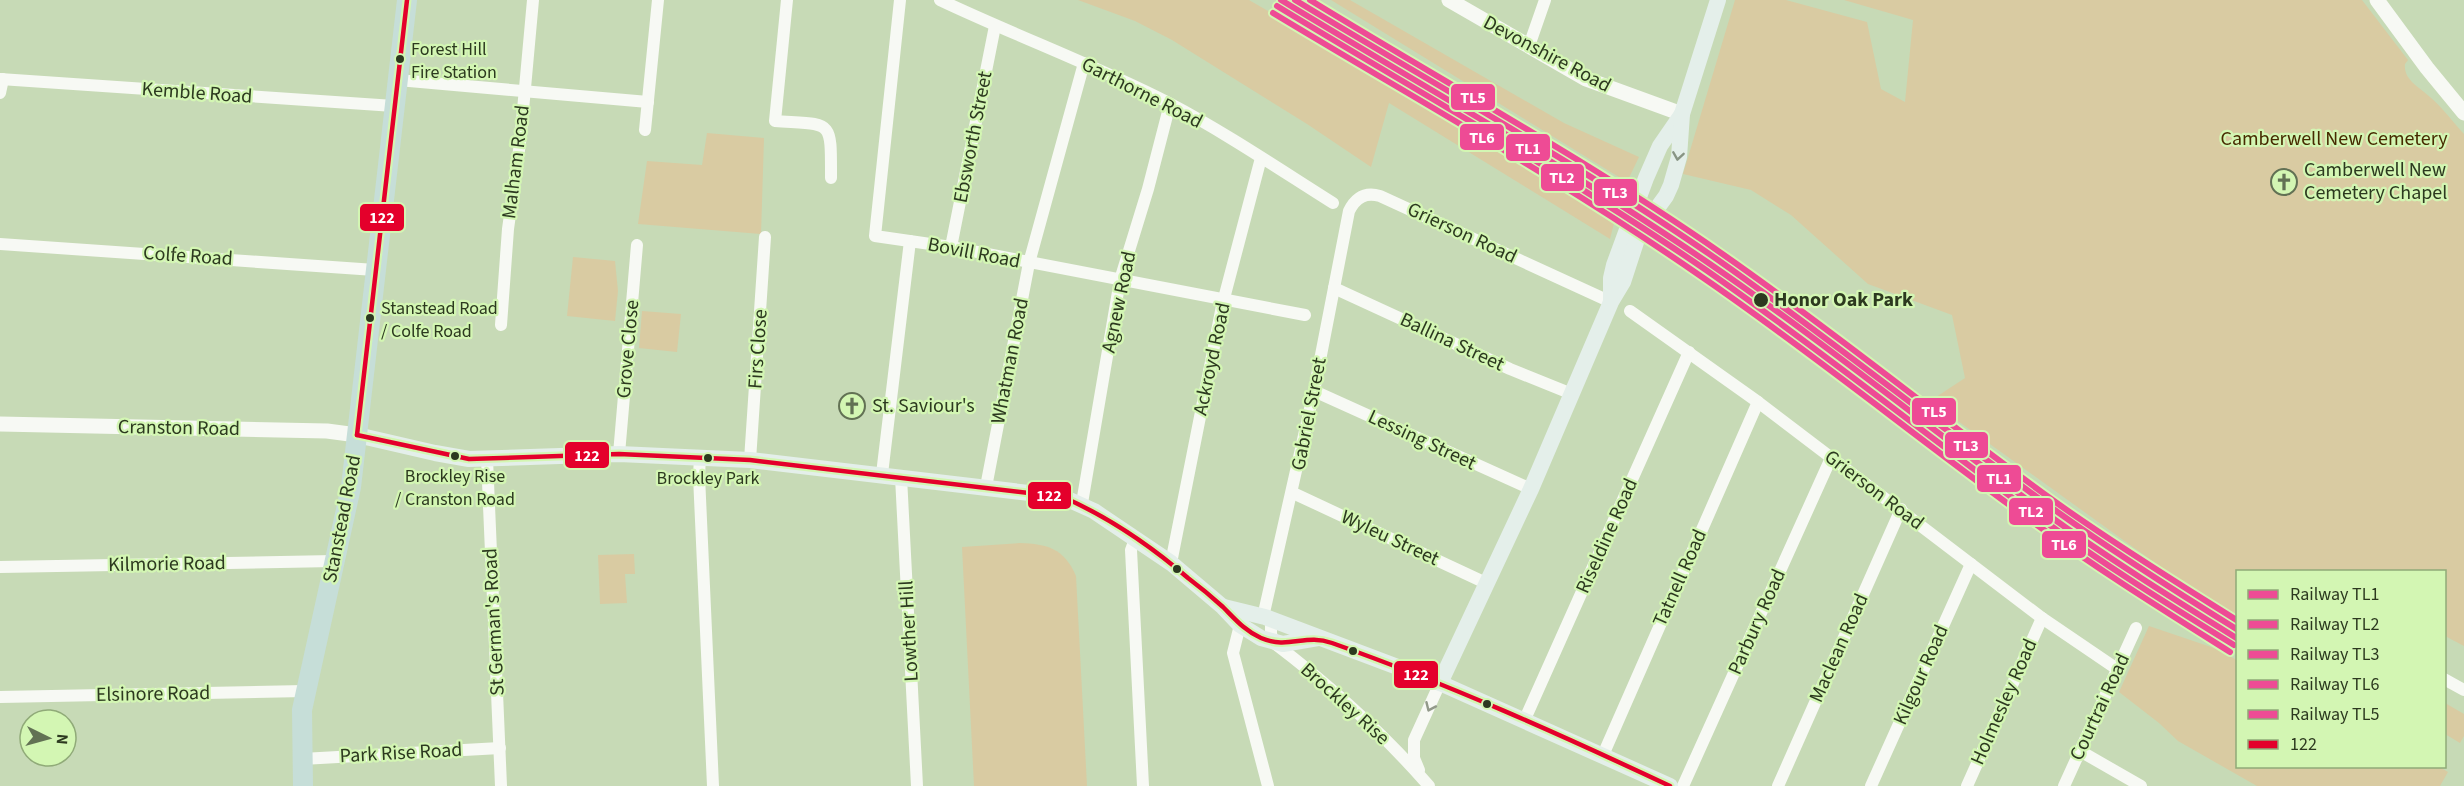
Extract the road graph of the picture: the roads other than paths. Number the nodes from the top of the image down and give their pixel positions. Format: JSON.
{"nodes":[{"id":1,"x":407,"y":0,"type":"edge"},
{"id":2,"x":532,"y":0,"type":"edge"},
{"id":3,"x":658,"y":0,"type":"edge"},
{"id":4,"x":787,"y":0,"type":"edge"},
{"id":5,"x":900,"y":0,"type":"edge"},
{"id":6,"x":940,"y":0,"type":"edge"},
{"id":7,"x":1449,"y":0,"type":"edge"},
{"id":8,"x":1545,"y":0,"type":"edge"},
{"id":9,"x":1718,"y":0,"type":"edge"},
{"id":10,"x":2377,"y":0,"type":"edge"},
{"id":11,"x":995,"y":26,"type":"junction"},
{"id":12,"x":1529,"y":46,"type":"junction"},
{"id":13,"x":1084,"y":63,"type":"junction"},
{"id":14,"x":2,"y":79,"type":"edge"},
{"id":15,"x":398,"y":80,"type":"junction"},
{"id":16,"x":0,"y":93,"type":"edge"},
{"id":17,"x":525,"y":93,"type":"junction"},
{"id":18,"x":648,"y":102,"type":"junction"},
{"id":19,"x":1170,"y":104,"type":"junction"},
{"id":20,"x":394,"y":106,"type":"junction"},
{"id":21,"x":2464,"y":113,"type":"edge"},
{"id":22,"x":1682,"y":114,"type":"junction"},
{"id":23,"x":645,"y":130,"type":"dead end"},
{"id":24,"x":1261,"y":158,"type":"junction"},
{"id":25,"x":831,"y":178,"type":"dead end"},
{"id":26,"x":1333,"y":203,"type":"dead end"},
{"id":27,"x":1349,"y":211,"type":"joint"},
{"id":28,"x":1633,"y":231,"type":"junction"},
{"id":29,"x":765,"y":237,"type":"dead end"},
{"id":30,"x":910,"y":241,"type":"junction"},
{"id":31,"x":0,"y":244,"type":"edge"},
{"id":32,"x":637,"y":245,"type":"dead end"},
{"id":33,"x":951,"y":248,"type":"junction"},
{"id":34,"x":1029,"y":263,"type":"junction"},
{"id":35,"x":375,"y":270,"type":"junction"},
{"id":36,"x":1120,"y":280,"type":"junction"},
{"id":37,"x":1334,"y":288,"type":"junction"},
{"id":38,"x":1223,"y":300,"type":"junction"},
{"id":39,"x":1611,"y":302,"type":"junction"},
{"id":40,"x":1630,"y":310,"type":"dead end"},
{"id":41,"x":1305,"y":315,"type":"dead end"},
{"id":42,"x":501,"y":324,"type":"dead end"},
{"id":43,"x":1689,"y":352,"type":"junction"},
{"id":44,"x":1314,"y":391,"type":"junction"},
{"id":45,"x":1572,"y":394,"type":"junction"},
{"id":46,"x":1758,"y":402,"type":"junction"},
{"id":47,"x":0,"y":424,"type":"edge"},
{"id":48,"x":357,"y":435,"type":"junction"},
{"id":49,"x":619,"y":454,"type":"junction"},
{"id":50,"x":700,"y":457,"type":"junction"},
{"id":51,"x":1832,"y":458,"type":"junction"},
{"id":52,"x":487,"y":459,"type":"junction"},
{"id":53,"x":750,"y":460,"type":"junction"},
{"id":54,"x":882,"y":474,"type":"junction"},
{"id":55,"x":901,"y":477,"type":"junction"},
{"id":56,"x":986,"y":487,"type":"junction"},
{"id":57,"x":1531,"y":489,"type":"junction"},
{"id":58,"x":1293,"y":493,"type":"junction"},
{"id":59,"x":1082,"y":503,"type":"junction"},
{"id":60,"x":1900,"y":509,"type":"junction"},
{"id":61,"x":1135,"y":539,"type":"junction"},
{"id":62,"x":334,"y":561,"type":"junction"},
{"id":63,"x":1171,"y":563,"type":"junction"},
{"id":64,"x":1971,"y":564,"type":"junction"},
{"id":65,"x":0,"y":567,"type":"edge"},
{"id":66,"x":1488,"y":584,"type":"junction"},
{"id":67,"x":1223,"y":607,"type":"junction"},
{"id":68,"x":2042,"y":618,"type":"junction"},
{"id":69,"x":1240,"y":625,"type":"junction"},
{"id":70,"x":1281,"y":627,"type":"junction"},
{"id":71,"x":2136,"y":628,"type":"dead end"},
{"id":72,"x":1274,"y":643,"type":"junction"},
{"id":73,"x":2117,"y":669,"type":"junction"},
{"id":74,"x":2446,"y":680,"type":"edge"},
{"id":75,"x":1440,"y":683,"type":"junction"},
{"id":76,"x":2464,"y":690,"type":"edge"},
{"id":77,"x":305,"y":691,"type":"junction"},
{"id":78,"x":0,"y":697,"type":"edge"},
{"id":79,"x":1525,"y":719,"type":"junction"},
{"id":80,"x":1414,"y":740,"type":"junction"},
{"id":81,"x":1388,"y":742,"type":"junction"},
{"id":82,"x":500,"y":748,"type":"junction"},
{"id":83,"x":2080,"y":751,"type":"junction"},
{"id":84,"x":1603,"y":755,"type":"junction"},
{"id":85,"x":302,"y":759,"type":"junction"},
{"id":86,"x":1426,"y":783,"type":"edge"},
{"id":87,"x":303,"y":786,"type":"edge"},
{"id":88,"x":501,"y":786,"type":"edge"},
{"id":89,"x":713,"y":786,"type":"edge"},
{"id":90,"x":917,"y":786,"type":"edge"},
{"id":91,"x":1143,"y":786,"type":"edge"},
{"id":92,"x":1268,"y":786,"type":"edge"},
{"id":93,"x":1670,"y":786,"type":"edge"},
{"id":94,"x":1683,"y":786,"type":"edge"},
{"id":95,"x":1778,"y":786,"type":"edge"},
{"id":96,"x":1871,"y":786,"type":"edge"},
{"id":97,"x":1967,"y":786,"type":"edge"},
{"id":98,"x":2064,"y":786,"type":"edge"},
{"id":99,"x":2141,"y":786,"type":"edge"}],
"edges":[{"from":1,"to":15,"type":"highway","name":"Stanstead Road"},
{"from":2,"to":17,"type":"street","name":"Malham Road"},
{"from":3,"to":18,"type":"street"},
{"from":4,"to":25,"type":"street"},
{"from":5,"to":30,"type":"street","name":"Bovill Road"},
{"from":6,"to":11,"type":"street","name":"Garthorne Road"},
{"from":7,"to":12,"type":"street","name":"Devonshire Road"},
{"from":8,"to":12,"type":"street"},
{"from":9,"to":22,"type":"main road"},
{"from":10,"to":21,"type":"street"},
{"from":11,"to":13,"type":"street","name":"Garthorne Road"},
{"from":11,"to":33,"type":"street","name":"Ebsworth Street"},
{"from":12,"to":22,"type":"street","name":"Devonshire Road"},
{"from":13,"to":19,"type":"street","name":"Garthorne Road"},
{"from":13,"to":34,"type":"street","name":"Whatman Road"},
{"from":14,"to":16,"type":"street"},
{"from":14,"to":20,"type":"street","name":"Kemble Road"},
{"from":15,"to":17,"type":"street"},
{"from":15,"to":20,"type":"highway","name":"Stanstead Road"},
{"from":17,"to":18,"type":"street"},
{"from":17,"to":42,"type":"street","name":"Malham Road"},
{"from":18,"to":23,"type":"street"},
{"from":19,"to":24,"type":"street","name":"Garthorne Road"},
{"from":19,"to":36,"type":"street","name":"Agnew Road"},
{"from":20,"to":35,"type":"highway","name":"Stanstead Road"},
{"from":22,"to":28,"type":"main road"},
{"from":22,"to":28,"type":"main road","one_way":true},
{"from":24,"to":26,"type":"street","name":"Garthorne Road"},
{"from":24,"to":38,"type":"street","name":"Ackroyd Road"},
{"from":27,"to":37,"type":"street","name":"Gabriel Street"},
{"from":27,"to":39,"type":"street","name":"Grierson Road"},
{"from":28,"to":39,"type":"main road"},
{"from":29,"to":53,"type":"street","name":"Firs Close"},
{"from":30,"to":33,"type":"street","name":"Bovill Road"},
{"from":30,"to":54,"type":"street"},
{"from":31,"to":35,"type":"street","name":"Colfe Road"},
{"from":32,"to":49,"type":"street","name":"Grove Close"},
{"from":33,"to":34,"type":"street","name":"Bovill Road"},
{"from":34,"to":36,"type":"street","name":"Bovill Road"},
{"from":34,"to":56,"type":"street","name":"Whatman Road"},
{"from":35,"to":48,"type":"highway","name":"Stanstead Road"},
{"from":36,"to":38,"type":"street","name":"Bovill Road"},
{"from":36,"to":59,"type":"street","name":"Agnew Road"},
{"from":37,"to":44,"type":"street","name":"Gabriel Street"},
{"from":37,"to":45,"type":"street","name":"Ballina Street"},
{"from":38,"to":41,"type":"street","name":"Bovill Road"},
{"from":38,"to":63,"type":"street","name":"Ackroyd Road"},
{"from":39,"to":45,"type":"main road"},
{"from":40,"to":43,"type":"street","name":"Grierson Road"},
{"from":43,"to":46,"type":"street","name":"Grierson Road"},
{"from":43,"to":79,"type":"street","name":"Riseldine Road"},
{"from":44,"to":57,"type":"street","name":"Lessing Street"},
{"from":44,"to":58,"type":"street","name":"Gabriel Street"},
{"from":45,"to":57,"type":"main road"},
{"from":46,"to":51,"type":"street","name":"Grierson Road"},
{"from":46,"to":84,"type":"street","name":"Tatnell Road"},
{"from":47,"to":48,"type":"street","name":"Cranston Road"},
{"from":48,"to":52,"type":"main road"},
{"from":48,"to":62,"type":"highway","name":"Stanstead Road"},
{"from":49,"to":50,"type":"main road"},
{"from":49,"to":52,"type":"main road"},
{"from":50,"to":53,"type":"main road"},
{"from":50,"to":89,"type":"street"},
{"from":51,"to":60,"type":"street","name":"Grierson Road"},
{"from":51,"to":94,"type":"street","name":"Parbury Road"},
{"from":52,"to":82,"type":"street","name":"St German's Road"},
{"from":53,"to":54,"type":"main road"},
{"from":54,"to":55,"type":"main road"},
{"from":55,"to":56,"type":"main road"},
{"from":55,"to":90,"type":"street","name":"Lowther Hill"},
{"from":56,"to":59,"type":"main road"},
{"from":57,"to":66,"type":"main road"},
{"from":58,"to":66,"type":"street","name":"Wyleu Street"},
{"from":58,"to":70,"type":"street","name":"Gabriel Street"},
{"from":59,"to":61,"type":"main road"},
{"from":60,"to":64,"type":"street","name":"Grierson Road"},
{"from":60,"to":95,"type":"street","name":"Maclean Road"},
{"from":61,"to":63,"type":"main road"},
{"from":61,"to":91,"type":"street"},
{"from":62,"to":65,"type":"street","name":"Kilmorie Road"},
{"from":62,"to":77,"type":"highway","name":"Stanstead Road"},
{"from":63,"to":67,"type":"main road"},
{"from":64,"to":68,"type":"street","name":"Grierson Road"},
{"from":64,"to":96,"type":"street","name":"Kilgour Road"},
{"from":66,"to":75,"type":"main road"},
{"from":67,"to":69,"type":"main road"},
{"from":67,"to":70,"type":"main road"},
{"from":68,"to":73,"type":"street","name":"Grierson Road"},
{"from":68,"to":97,"type":"street","name":"Holmesley Road"},
{"from":69,"to":72,"type":"main road"},
{"from":69,"to":92,"type":"street"},
{"from":70,"to":72,"type":"main road"},
{"from":70,"to":75,"type":"main road"},
{"from":71,"to":73,"type":"street","name":"Courtrai Road"},
{"from":72,"to":81,"type":"street","name":"Brockley Rise"},
{"from":73,"to":83,"type":"street","name":"Courtrai Road"},
{"from":74,"to":76,"type":"street"},
{"from":75,"to":79,"type":"main road"},
{"from":75,"to":80,"type":"street","one_way":true},
{"from":77,"to":78,"type":"street","name":"Elsinore Road"},
{"from":77,"to":85,"type":"highway","name":"Stanstead Road"},
{"from":79,"to":84,"type":"main road"},
{"from":80,"to":81,"type":"street"},
{"from":80,"to":86,"type":"street"},
{"from":81,"to":86,"type":"street","name":"Brockley Rise"},
{"from":82,"to":85,"type":"street","name":"Park Rise Road"},
{"from":82,"to":88,"type":"street","name":"St German's Road"},
{"from":83,"to":98,"type":"street","name":"Courtrai Road"},
{"from":83,"to":99,"type":"street"},
{"from":84,"to":93,"type":"main road"},
{"from":85,"to":87,"type":"highway","name":"Stanstead Road"}]}
